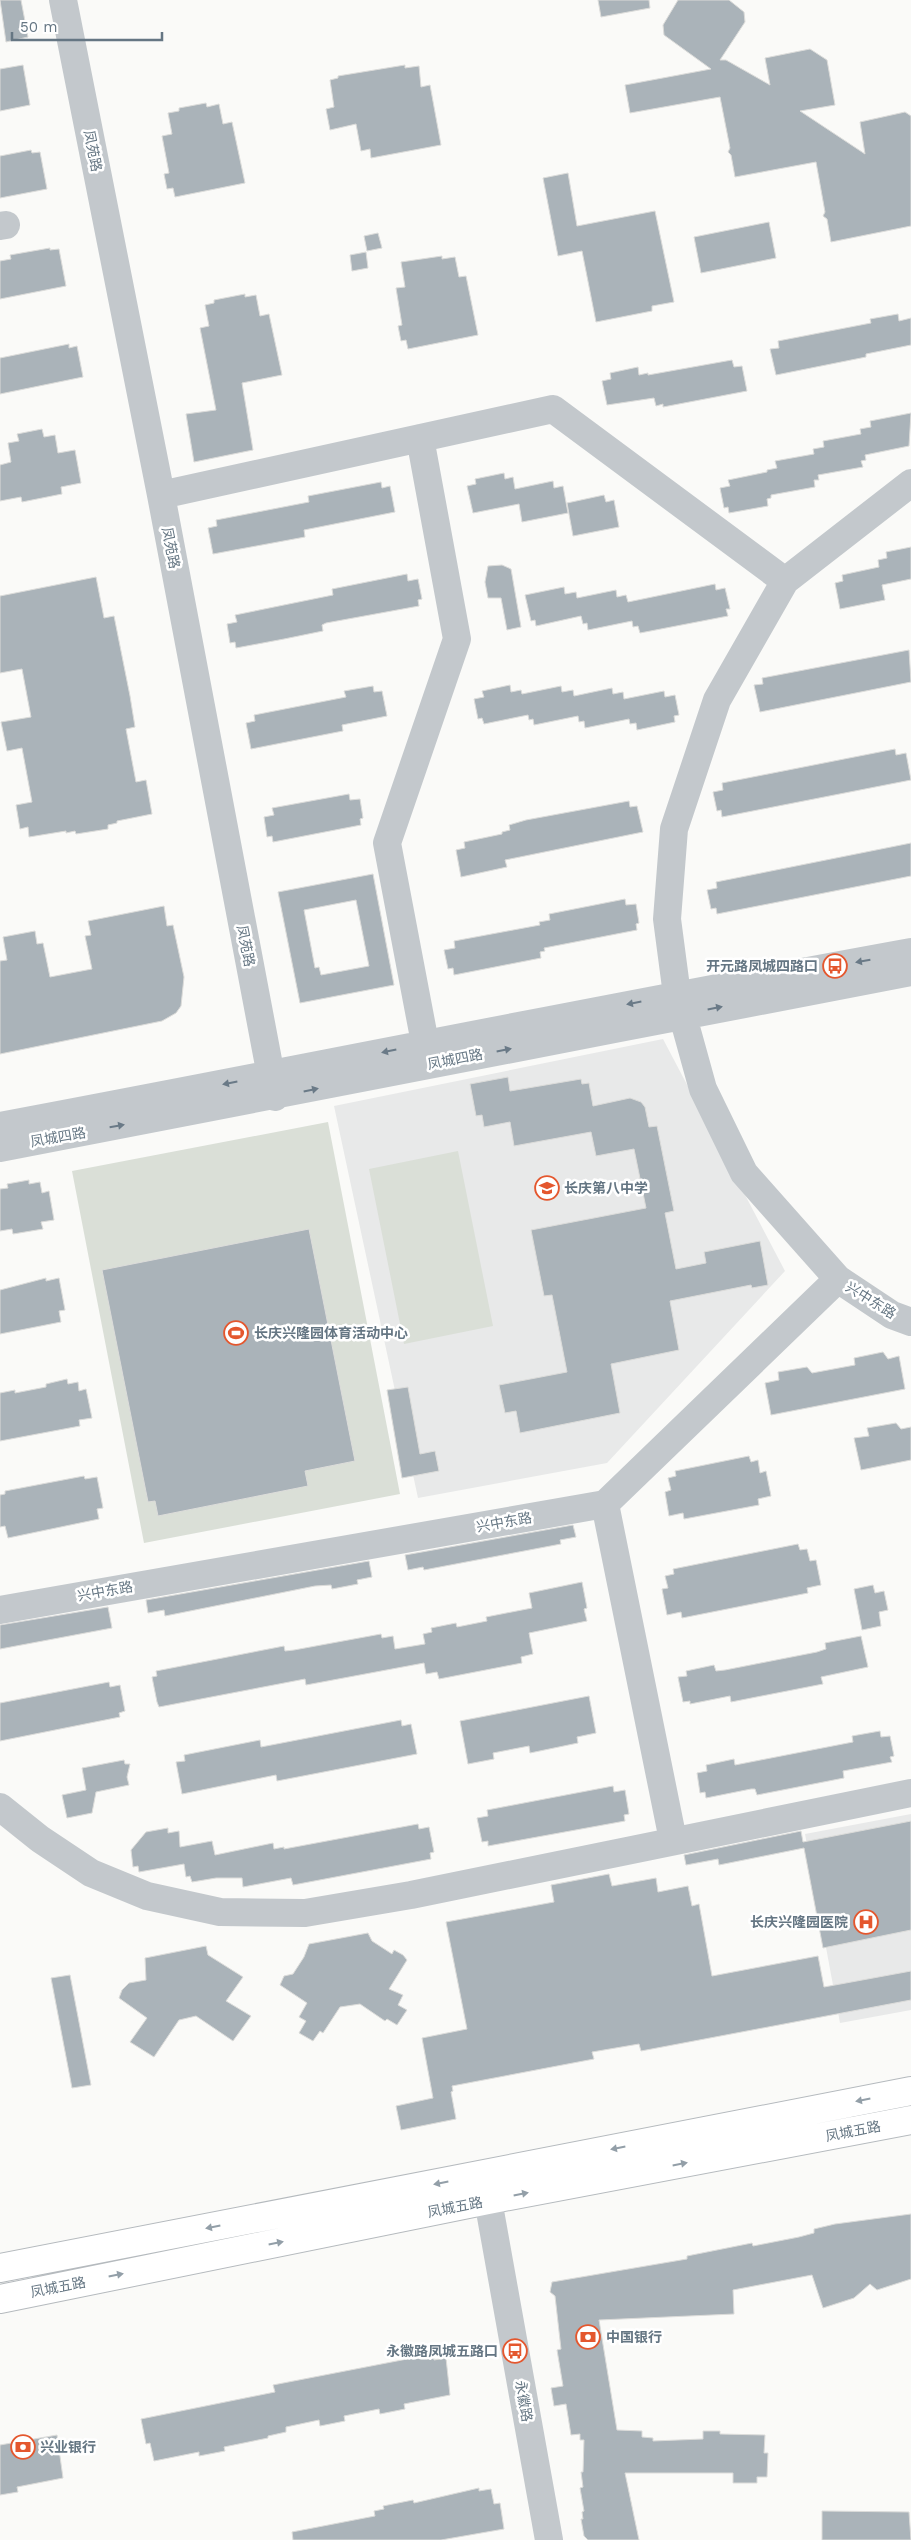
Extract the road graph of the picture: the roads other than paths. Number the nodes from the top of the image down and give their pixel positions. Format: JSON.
{"nodes":[{"id":1,"x":64,"y":0,"type":"edge"},
{"id":2,"x":420,"y":438,"type":"junction"},
{"id":3,"x":911,"y":483,"type":"edge"},
{"id":4,"x":161,"y":495,"type":"junction"},
{"id":5,"x":785,"y":581,"type":"junction"},
{"id":6,"x":911,"y":952,"type":"edge"},
{"id":7,"x":911,"y":972,"type":"edge"},
{"id":8,"x":679,"y":1005,"type":"junction"},
{"id":9,"x":425,"y":1043,"type":"junction"},
{"id":10,"x":272,"y":1087,"type":"junction"},
{"id":11,"x":0,"y":1126,"type":"edge"},
{"id":12,"x":0,"y":1148,"type":"edge"},
{"id":13,"x":838,"y":1279,"type":"junction"},
{"id":14,"x":911,"y":1322,"type":"edge"},
{"id":15,"x":605,"y":1504,"type":"junction"},
{"id":16,"x":0,"y":1610,"type":"edge"},
{"id":17,"x":911,"y":1793,"type":"edge"},
{"id":18,"x":0,"y":1807,"type":"edge"},
{"id":19,"x":673,"y":1840,"type":"junction"},
{"id":20,"x":911,"y":2091,"type":"edge"},
{"id":21,"x":911,"y":2120,"type":"edge"},
{"id":22,"x":484,"y":2188,"type":"junction"},
{"id":23,"x":0,"y":2268,"type":"edge"},
{"id":24,"x":0,"y":2299,"type":"edge"},
{"id":25,"x":549,"y":2540,"type":"edge"}],
"edges":[{"from":1,"to":4,"type":"street","name":"凤苑路"},
{"from":2,"to":4,"type":"street"},
{"from":2,"to":5,"type":"street"},
{"from":2,"to":9,"type":"street"},
{"from":3,"to":5,"type":"street"},
{"from":4,"to":10,"type":"street","name":"凤苑路"},
{"from":5,"to":8,"type":"street"},
{"from":6,"to":8,"type":"street","name":"凤城四路","one_way":true},
{"from":8,"to":7,"type":"street","name":"凤城四路","one_way":true},
{"from":8,"to":9,"type":"street","name":"凤城四路","one_way":true},
{"from":10,"to":8,"type":"street","name":"凤城四路","one_way":true},
{"from":8,"to":13,"type":"street"},
{"from":9,"to":10,"type":"street","name":"凤城四路","one_way":true},
{"from":10,"to":11,"type":"street","name":"凤城四路","one_way":true},
{"from":12,"to":10,"type":"street","name":"凤城四路","one_way":true},
{"from":13,"to":14,"type":"street","name":"兴中东路"},
{"from":13,"to":15,"type":"street","name":"兴中东路"},
{"from":15,"to":16,"type":"street","name":"兴中东路"},
{"from":15,"to":19,"type":"street"},
{"from":17,"to":19,"type":"street"},
{"from":18,"to":19,"type":"street"},
{"from":20,"to":22,"type":"main road","name":"凤城五路","one_way":true},
{"from":22,"to":21,"type":"main road","name":"凤城五路","one_way":true},
{"from":22,"to":23,"type":"main road","name":"凤城五路","one_way":true},
{"from":24,"to":22,"type":"main road","name":"凤城五路","one_way":true},
{"from":22,"to":25,"type":"street","name":"永徽路"}]}
